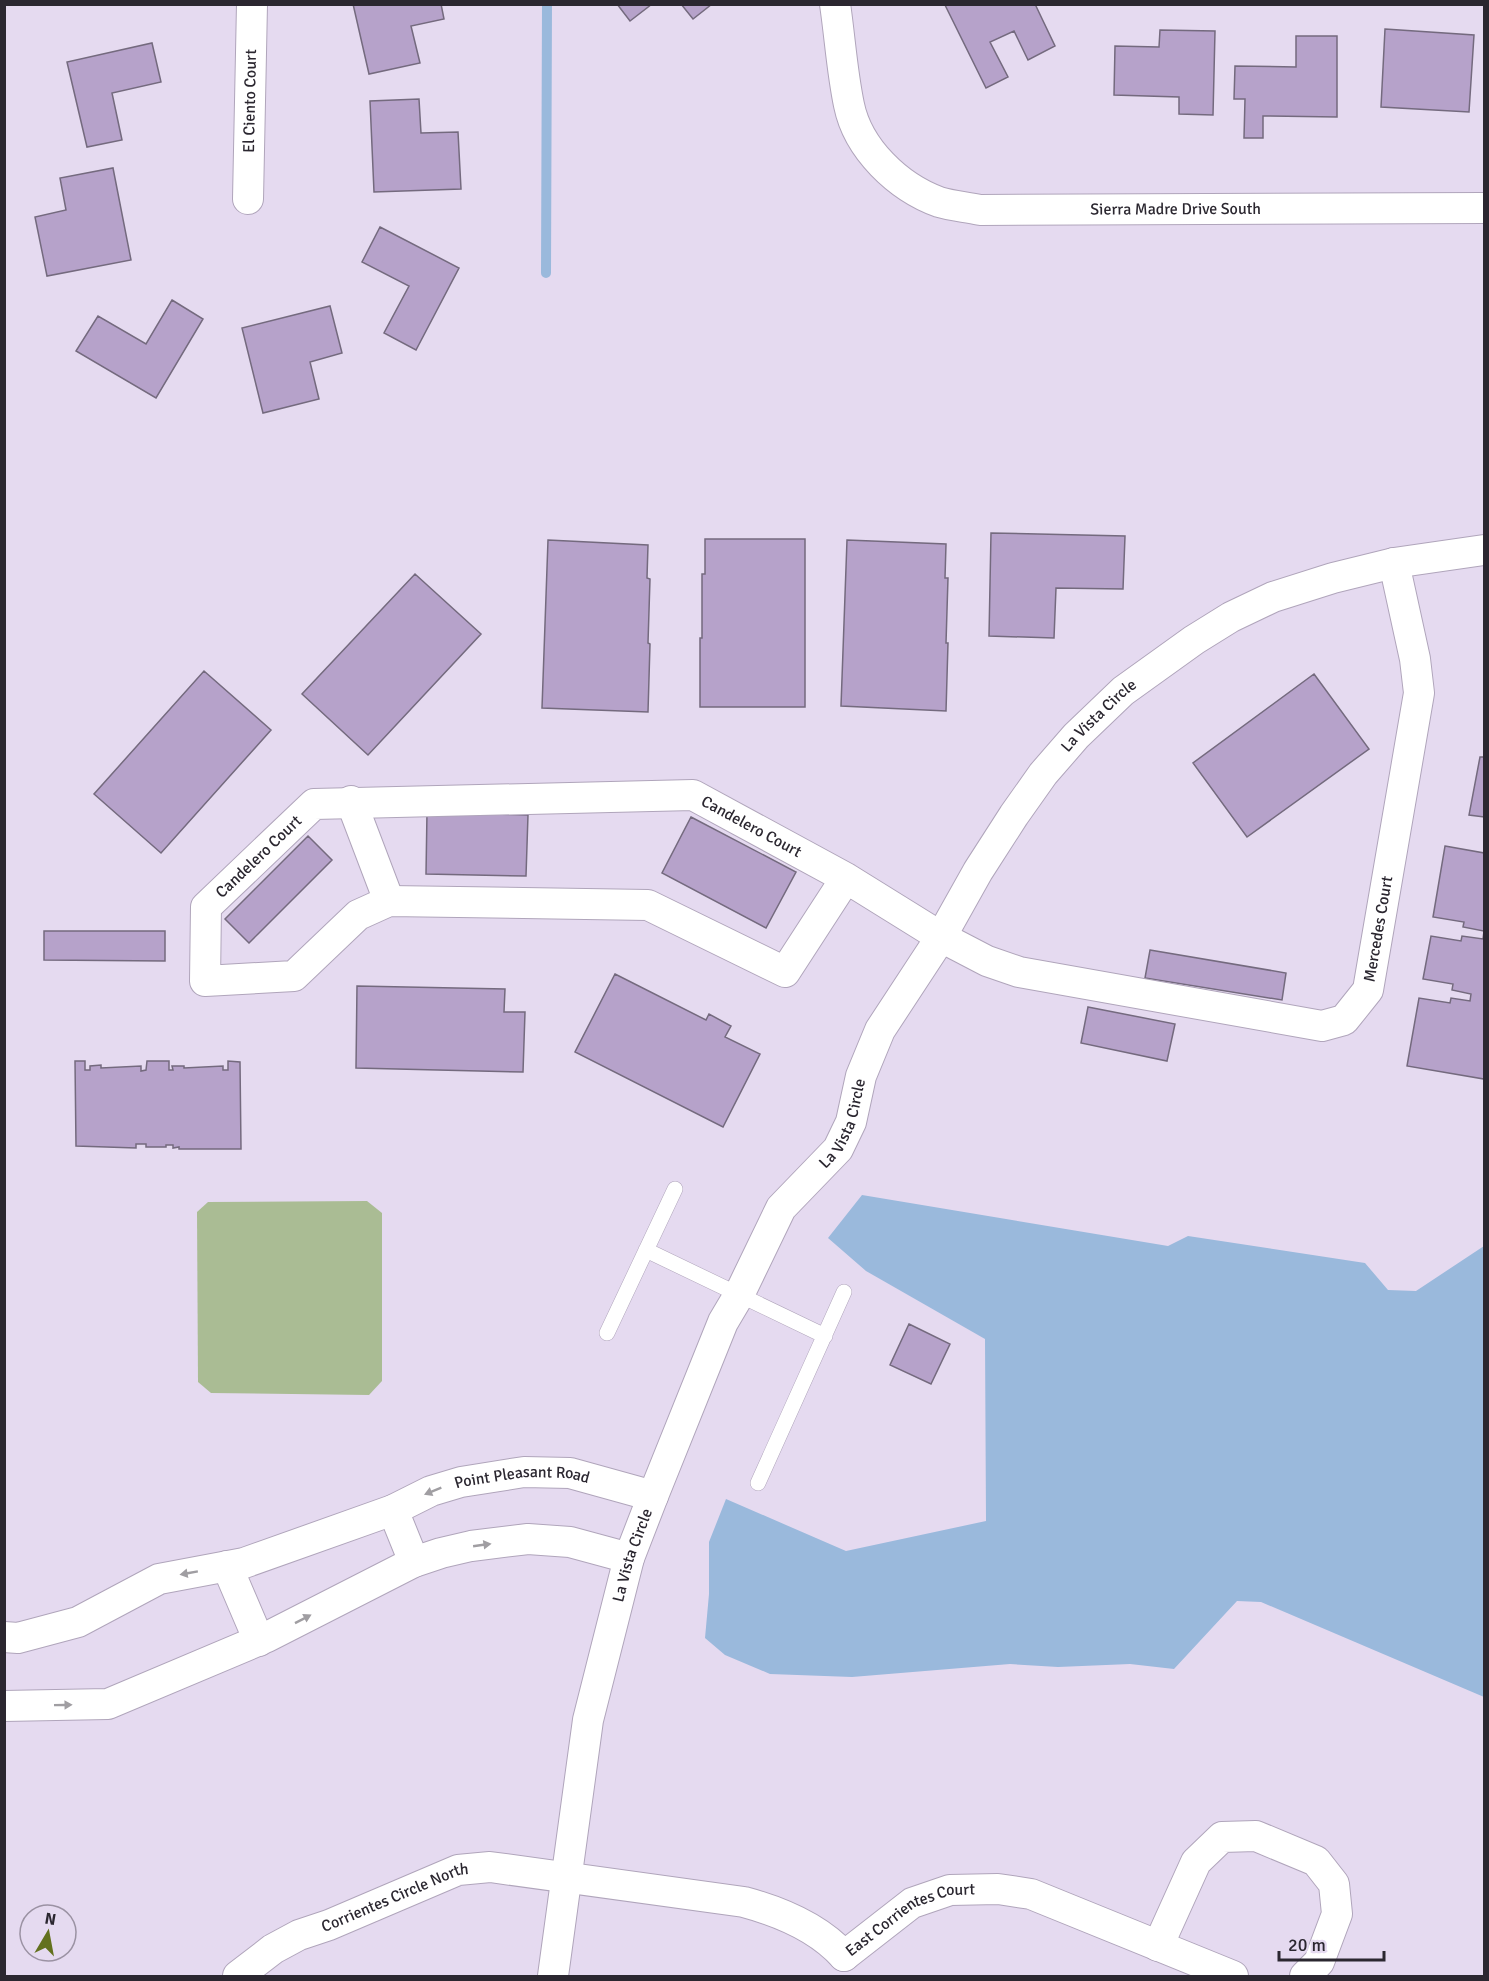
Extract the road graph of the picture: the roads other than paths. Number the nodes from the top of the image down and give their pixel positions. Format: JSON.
{"nodes":[{"id":1,"x":252,"y":4,"type":"edge"},
{"id":2,"x":835,"y":4,"type":"edge"},
{"id":3,"x":248,"y":199,"type":"dead end"},
{"id":4,"x":1485,"y":208,"type":"edge"},
{"id":5,"x":1485,"y":550,"type":"edge"},
{"id":6,"x":1394,"y":563,"type":"junction"},
{"id":7,"x":351,"y":801,"type":"junction"},
{"id":8,"x":846,"y":878,"type":"junction"},
{"id":9,"x":389,"y":901,"type":"junction"},
{"id":10,"x":941,"y":937,"type":"junction"},
{"id":11,"x":675,"y":1189,"type":"dead end"},
{"id":12,"x":646,"y":1250,"type":"junction"},
{"id":13,"x":844,"y":1292,"type":"dead end"},
{"id":14,"x":739,"y":1294,"type":"junction"},
{"id":15,"x":607,"y":1333,"type":"dead end"},
{"id":16,"x":825,"y":1335,"type":"junction"},
{"id":17,"x":758,"y":1483,"type":"dead end"},
{"id":18,"x":654,"y":1496,"type":"junction"},
{"id":19,"x":393,"y":1510,"type":"junction"},
{"id":20,"x":629,"y":1558,"type":"junction"},
{"id":21,"x":414,"y":1562,"type":"junction"},
{"id":22,"x":227,"y":1566,"type":"junction"},
{"id":23,"x":4,"y":1637,"type":"edge"},
{"id":24,"x":259,"y":1641,"type":"junction"},
{"id":25,"x":4,"y":1706,"type":"edge"},
{"id":26,"x":566,"y":1877,"type":"junction"},
{"id":27,"x":1158,"y":1946,"type":"junction"},
{"id":28,"x":842,"y":1966,"type":"edge"},
{"id":29,"x":238,"y":1977,"type":"edge"},
{"id":30,"x":553,"y":1977,"type":"edge"},
{"id":31,"x":1233,"y":1977,"type":"edge"},
{"id":32,"x":1305,"y":1977,"type":"edge"}],
"edges":[{"from":1,"to":3,"type":"street","name":"El Ciento Court"},
{"from":2,"to":4,"type":"street","name":"Sierra Madre Drive South"},
{"from":5,"to":6,"type":"street","name":"La Vista Circle"},
{"from":6,"to":10,"type":"street","name":"La Vista Circle"},
{"from":6,"to":10,"type":"street","name":"Mercedes Court"},
{"from":7,"to":8,"type":"street","name":"Candelero Court"},
{"from":7,"to":9,"type":"street"},
{"from":7,"to":9,"type":"street","name":"Candelero Court"},
{"from":8,"to":9,"type":"street","name":"Candelero Court"},
{"from":8,"to":10,"type":"street","name":"Candelero Court"},
{"from":10,"to":14,"type":"street","name":"La Vista Circle"},
{"from":11,"to":12,"type":"lane"},
{"from":12,"to":14,"type":"lane"},
{"from":12,"to":15,"type":"lane"},
{"from":13,"to":16,"type":"lane"},
{"from":14,"to":16,"type":"lane"},
{"from":14,"to":18,"type":"street","name":"La Vista Circle"},
{"from":16,"to":17,"type":"lane"},
{"from":18,"to":19,"type":"street","name":"Point Pleasant Road","one_way":true},
{"from":18,"to":20,"type":"street","name":"La Vista Circle"},
{"from":19,"to":21,"type":"street"},
{"from":19,"to":22,"type":"street","name":"Point Pleasant Road"},
{"from":21,"to":20,"type":"street","one_way":true},
{"from":20,"to":26,"type":"street","name":"La Vista Circle"},
{"from":24,"to":21,"type":"street","one_way":true},
{"from":22,"to":23,"type":"street","name":"Point Pleasant Road","one_way":true},
{"from":22,"to":24,"type":"street"},
{"from":25,"to":24,"type":"street","one_way":true},
{"from":26,"to":28,"type":"street","name":"East Corrientes Court"},
{"from":26,"to":29,"type":"street","name":"Corrientes Circle North"},
{"from":26,"to":30,"type":"street","name":"La Vista Circle"},
{"from":27,"to":28,"type":"street","name":"East Corrientes Court"},
{"from":27,"to":31,"type":"street","name":"East Corrientes Court"},
{"from":27,"to":32,"type":"street"}]}
